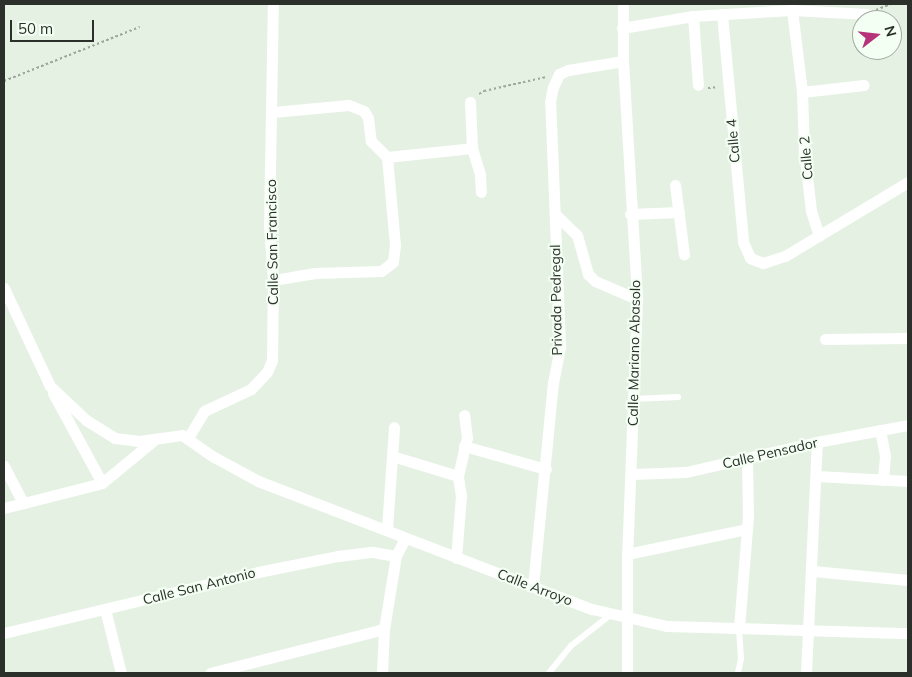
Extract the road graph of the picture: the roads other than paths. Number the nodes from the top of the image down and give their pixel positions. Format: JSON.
{"nodes":[{"id":1,"x":273,"y":4,"type":"edge"},
{"id":2,"x":623,"y":4,"type":"edge"},
{"id":3,"x":792,"y":10,"type":"junction"},
{"id":4,"x":852,"y":13,"type":"edge"},
{"id":5,"x":722,"y":14,"type":"junction"},
{"id":6,"x":693,"y":16,"type":"junction"},
{"id":7,"x":622,"y":28,"type":"junction"},
{"id":8,"x":622,"y":61,"type":"junction"},
{"id":9,"x":698,"y":85,"type":"road end"},
{"id":10,"x":864,"y":85,"type":"dead end"},
{"id":11,"x":802,"y":92,"type":"junction"},
{"id":12,"x":470,"y":102,"type":"road end"},
{"id":13,"x":273,"y":112,"type":"junction"},
{"id":14,"x":472,"y":148,"type":"junction"},
{"id":15,"x":387,"y":157,"type":"junction"},
{"id":16,"x":908,"y":182,"type":"edge"},
{"id":17,"x":675,"y":185,"type":"dead end"},
{"id":18,"x":481,"y":192,"type":"dead end"},
{"id":19,"x":678,"y":212,"type":"junction"},
{"id":20,"x":555,"y":214,"type":"junction"},
{"id":21,"x":630,"y":214,"type":"junction"},
{"id":22,"x":819,"y":236,"type":"junction"},
{"id":23,"x":684,"y":254,"type":"dead end"},
{"id":24,"x":273,"y":280,"type":"junction"},
{"id":25,"x":4,"y":288,"type":"edge"},
{"id":26,"x":637,"y":299,"type":"junction"},
{"id":27,"x":908,"y":338,"type":"edge"},
{"id":28,"x":825,"y":339,"type":"dead end"},
{"id":29,"x":50,"y":386,"type":"junction"},
{"id":30,"x":678,"y":396,"type":"dead end"},
{"id":31,"x":633,"y":399,"type":"junction"},
{"id":32,"x":464,"y":415,"type":"dead end"},
{"id":33,"x":908,"y":425,"type":"edge"},
{"id":34,"x":394,"y":427,"type":"dead end"},
{"id":35,"x":880,"y":430,"type":"junction"},
{"id":36,"x":188,"y":438,"type":"junction"},
{"id":37,"x":154,"y":440,"type":"junction"},
{"id":38,"x":817,"y":442,"type":"junction"},
{"id":39,"x":464,"y":446,"type":"junction"},
{"id":40,"x":392,"y":456,"type":"junction"},
{"id":41,"x":747,"y":458,"type":"junction"},
{"id":42,"x":4,"y":466,"type":"edge"},
{"id":43,"x":546,"y":469,"type":"junction"},
{"id":44,"x":632,"y":474,"type":"junction"},
{"id":45,"x":458,"y":476,"type":"junction"},
{"id":46,"x":817,"y":476,"type":"junction"},
{"id":47,"x":883,"y":480,"type":"junction"},
{"id":48,"x":908,"y":481,"type":"edge"},
{"id":49,"x":102,"y":484,"type":"junction"},
{"id":50,"x":23,"y":504,"type":"junction"},
{"id":51,"x":4,"y":508,"type":"edge"},
{"id":52,"x":387,"y":528,"type":"junction"},
{"id":53,"x":747,"y":529,"type":"junction"},
{"id":54,"x":405,"y":538,"type":"junction"},
{"id":55,"x":627,"y":554,"type":"junction"},
{"id":56,"x":396,"y":556,"type":"junction"},
{"id":57,"x":456,"y":558,"type":"junction"},
{"id":58,"x":813,"y":571,"type":"junction"},
{"id":59,"x":908,"y":580,"type":"edge"},
{"id":60,"x":533,"y":586,"type":"junction"},
{"id":61,"x":105,"y":609,"type":"junction"},
{"id":62,"x":614,"y":613,"type":"junction"},
{"id":63,"x":626,"y":615,"type":"junction"},
{"id":64,"x":739,"y":628,"type":"junction"},
{"id":65,"x":384,"y":629,"type":"junction"},
{"id":66,"x":808,"y":632,"type":"junction"},
{"id":67,"x":4,"y":633,"type":"edge"},
{"id":68,"x":908,"y":633,"type":"edge"},
{"id":69,"x":121,"y":673,"type":"edge"},
{"id":70,"x":210,"y":673,"type":"edge"},
{"id":71,"x":382,"y":673,"type":"edge"},
{"id":72,"x":549,"y":673,"type":"edge"},
{"id":73,"x":628,"y":673,"type":"edge"},
{"id":74,"x":738,"y":673,"type":"edge"},
{"id":75,"x":806,"y":673,"type":"edge"}],
"edges":[{"from":1,"to":13,"type":"street","name":"Calle San Francisco"},
{"from":2,"to":7,"type":"street","name":"Calle Mariano Abasolo"},
{"from":3,"to":4,"type":"street"},
{"from":3,"to":5,"type":"street"},
{"from":3,"to":11,"type":"street","name":"Calle 2"},
{"from":5,"to":6,"type":"street"},
{"from":5,"to":22,"type":"street","name":"Calle 4"},
{"from":6,"to":7,"type":"street"},
{"from":6,"to":9,"type":"street"},
{"from":7,"to":8,"type":"street","name":"Calle Mariano Abasolo"},
{"from":8,"to":20,"type":"street","name":"Privada Pedregal"},
{"from":8,"to":21,"type":"street","name":"Calle Mariano Abasolo"},
{"from":10,"to":11,"type":"street"},
{"from":11,"to":22,"type":"street","name":"Calle 2"},
{"from":12,"to":14,"type":"street"},
{"from":13,"to":15,"type":"street"},
{"from":13,"to":24,"type":"street","name":"Calle San Francisco"},
{"from":14,"to":15,"type":"street"},
{"from":14,"to":18,"type":"street"},
{"from":15,"to":24,"type":"street"},
{"from":16,"to":22,"type":"street"},
{"from":17,"to":19,"type":"street"},
{"from":19,"to":21,"type":"street"},
{"from":19,"to":23,"type":"street"},
{"from":20,"to":26,"type":"street"},
{"from":20,"to":43,"type":"street","name":"Privada Pedregal"},
{"from":21,"to":26,"type":"street","name":"Calle Mariano Abasolo"},
{"from":24,"to":36,"type":"street","name":"Calle San Francisco"},
{"from":25,"to":29,"type":"street"},
{"from":26,"to":31,"type":"street","name":"Calle Mariano Abasolo"},
{"from":27,"to":28,"type":"street"},
{"from":29,"to":37,"type":"street"},
{"from":29,"to":49,"type":"street"},
{"from":30,"to":31,"type":"lane"},
{"from":31,"to":44,"type":"street","name":"Calle Mariano Abasolo"},
{"from":32,"to":39,"type":"street"},
{"from":33,"to":35,"type":"street","name":"Calle Pensador"},
{"from":34,"to":40,"type":"street"},
{"from":35,"to":38,"type":"street","name":"Calle Pensador"},
{"from":35,"to":47,"type":"street"},
{"from":36,"to":37,"type":"street"},
{"from":36,"to":52,"type":"street","name":"Calle Arroyo"},
{"from":37,"to":49,"type":"street"},
{"from":38,"to":41,"type":"street","name":"Calle Pensador"},
{"from":38,"to":46,"type":"street"},
{"from":39,"to":43,"type":"street"},
{"from":39,"to":45,"type":"street"},
{"from":40,"to":45,"type":"street"},
{"from":40,"to":52,"type":"street"},
{"from":41,"to":44,"type":"street","name":"Calle Pensador"},
{"from":41,"to":53,"type":"street"},
{"from":42,"to":50,"type":"street"},
{"from":43,"to":60,"type":"street","name":"Privada Pedregal"},
{"from":44,"to":55,"type":"street","name":"Calle Mariano Abasolo"},
{"from":45,"to":57,"type":"street"},
{"from":46,"to":47,"type":"street"},
{"from":46,"to":58,"type":"street"},
{"from":47,"to":48,"type":"street"},
{"from":49,"to":50,"type":"street"},
{"from":50,"to":51,"type":"street"},
{"from":52,"to":54,"type":"street","name":"Calle Arroyo"},
{"from":53,"to":55,"type":"street"},
{"from":53,"to":64,"type":"street"},
{"from":54,"to":56,"type":"street"},
{"from":54,"to":57,"type":"street","name":"Calle Arroyo"},
{"from":55,"to":63,"type":"street","name":"Calle Mariano Abasolo"},
{"from":56,"to":61,"type":"street","name":"Calle San Antonio"},
{"from":56,"to":65,"type":"street"},
{"from":57,"to":60,"type":"street","name":"Calle Arroyo"},
{"from":58,"to":59,"type":"street"},
{"from":58,"to":66,"type":"street"},
{"from":60,"to":62,"type":"street","name":"Calle Arroyo"},
{"from":61,"to":67,"type":"street","name":"Calle San Antonio"},
{"from":61,"to":69,"type":"street"},
{"from":62,"to":63,"type":"street","name":"Calle Arroyo"},
{"from":62,"to":72,"type":"lane"},
{"from":63,"to":64,"type":"street","name":"Calle Arroyo"},
{"from":63,"to":73,"type":"street","name":"Calle Mariano Abasolo"},
{"from":64,"to":66,"type":"street","name":"Calle Arroyo"},
{"from":64,"to":74,"type":"lane"},
{"from":65,"to":70,"type":"street"},
{"from":65,"to":71,"type":"street"},
{"from":66,"to":68,"type":"street","name":"Calle Arroyo"},
{"from":66,"to":75,"type":"street"}]}
